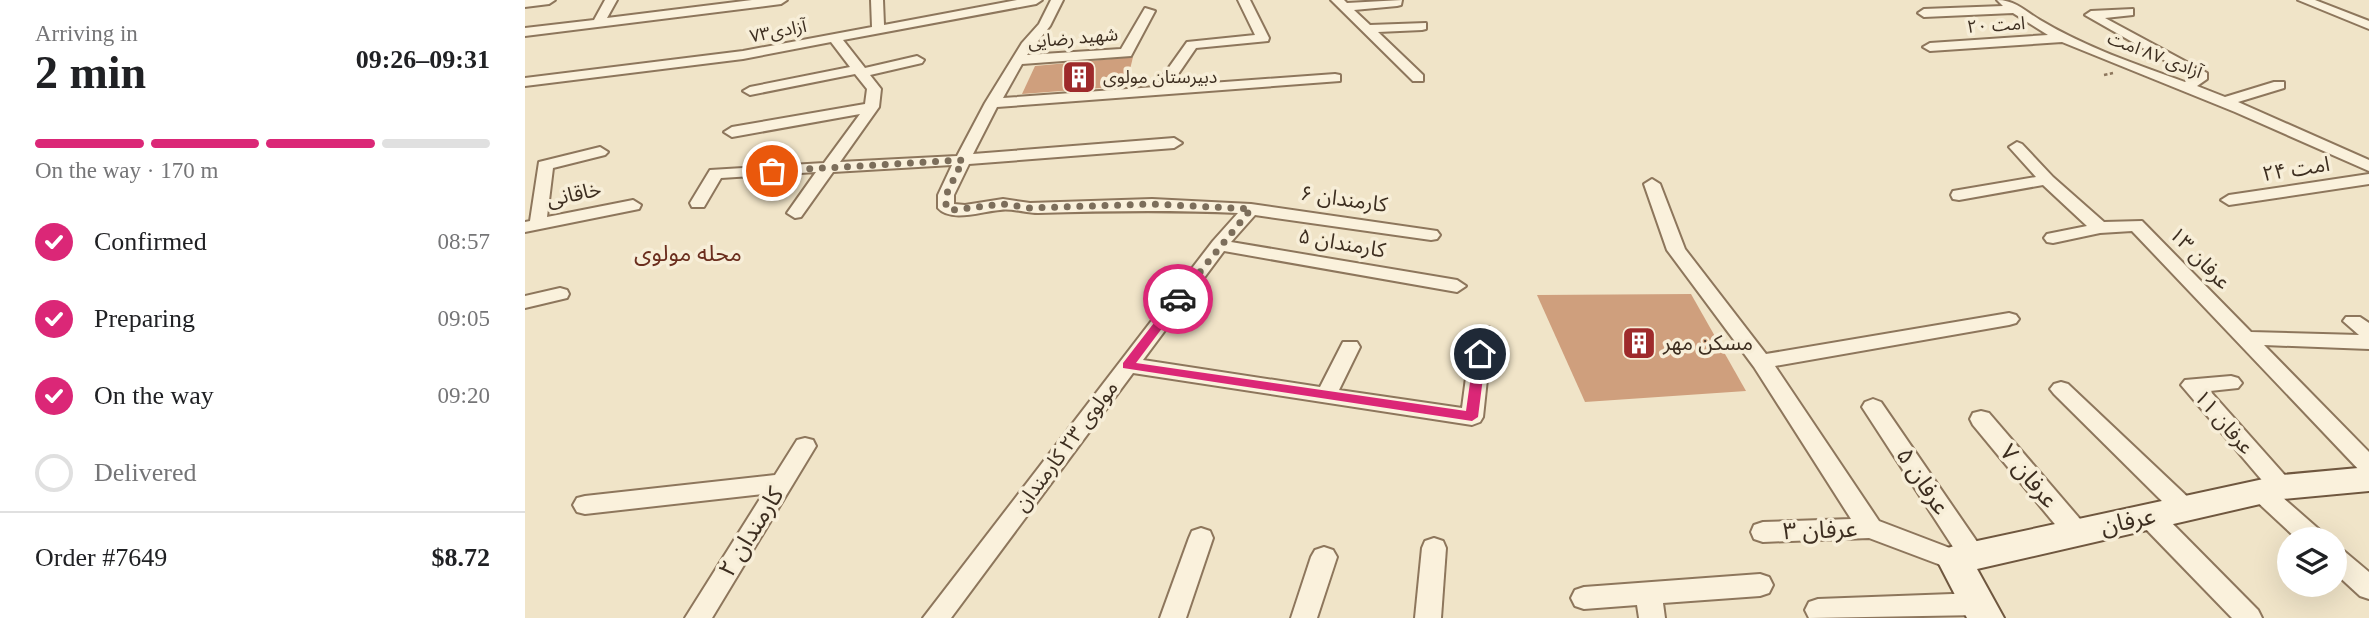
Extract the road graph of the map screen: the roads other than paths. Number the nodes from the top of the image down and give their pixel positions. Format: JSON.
{"nodes":[{"id":1,"x":549,"y":0,"type":"edge"},
{"id":2,"x":611,"y":0,"type":"edge"},
{"id":3,"x":781,"y":0,"type":"edge"},
{"id":4,"x":877,"y":0,"type":"edge"},
{"id":5,"x":1036,"y":0,"type":"edge"},
{"id":6,"x":1056,"y":0,"type":"edge"},
{"id":7,"x":1244,"y":0,"type":"edge"},
{"id":8,"x":2003,"y":0,"type":"edge"},
{"id":9,"x":2304,"y":0,"type":"edge"},
{"id":10,"x":1397,"y":2,"type":"dead end"},
{"id":11,"x":525,"y":3,"type":"edge"},
{"id":12,"x":1341,"y":3,"type":"edge"},
{"id":13,"x":968,"y":6,"type":"edge"},
{"id":14,"x":2015,"y":9,"type":"junction"},
{"id":15,"x":1149,"y":11,"type":"dead end"},
{"id":16,"x":2129,"y":12,"type":"dead end"},
{"id":17,"x":1924,"y":13,"type":"dead end"},
{"id":18,"x":630,"y":19,"type":"junction"},
{"id":19,"x":599,"y":23,"type":"junction"},
{"id":20,"x":2369,"y":25,"type":"edge"},
{"id":21,"x":1422,"y":26,"type":"dead end"},
{"id":22,"x":568,"y":27,"type":"junction"},
{"id":23,"x":879,"y":29,"type":"junction"},
{"id":24,"x":1367,"y":29,"type":"junction"},
{"id":25,"x":525,"y":32,"type":"edge"},
{"id":26,"x":617,"y":33,"type":"dead end"},
{"id":27,"x":557,"y":37,"type":"dead end"},
{"id":28,"x":834,"y":37,"type":"junction"},
{"id":29,"x":2064,"y":38,"type":"junction"},
{"id":30,"x":1930,"y":47,"type":"dead end"},
{"id":31,"x":917,"y":60,"type":"dead end"},
{"id":32,"x":1018,"y":60,"type":"junction"},
{"id":33,"x":861,"y":71,"type":"junction"},
{"id":34,"x":1335,"y":78,"type":"dead end"},
{"id":35,"x":1419,"y":78,"type":"dead end"},
{"id":36,"x":525,"y":82,"type":"edge"},
{"id":37,"x":2279,"y":85,"type":"dead end"},
{"id":38,"x":2186,"y":87,"type":"junction"},
{"id":39,"x":750,"y":91,"type":"dead end"},
{"id":40,"x":1158,"y":92,"type":"junction"},
{"id":41,"x":2224,"y":102,"type":"junction"},
{"id":42,"x":992,"y":103,"type":"junction"},
{"id":43,"x":872,"y":107,"type":"junction"},
{"id":44,"x":731,"y":132,"type":"dead end"},
{"id":45,"x":1174,"y":143,"type":"dead end"},
{"id":46,"x":2017,"y":147,"type":"dead end"},
{"id":47,"x":600,"y":152,"type":"dead end"},
{"id":48,"x":963,"y":160,"type":"junction"},
{"id":49,"x":2369,"y":166,"type":"edge"},
{"id":50,"x":827,"y":169,"type":"junction"},
{"id":51,"x":2369,"y":179,"type":"edge"},
{"id":52,"x":2047,"y":180,"type":"junction"},
{"id":53,"x":1652,"y":184,"type":"dead end"},
{"id":54,"x":1959,"y":195,"type":"dead end"},
{"id":55,"x":2229,"y":200,"type":"dead end"},
{"id":56,"x":698,"y":203,"type":"dead end"},
{"id":57,"x":633,"y":205,"type":"dead end"},
{"id":58,"x":1251,"y":209,"type":"junction"},
{"id":59,"x":795,"y":213,"type":"dead end"},
{"id":60,"x":532,"y":226,"type":"edge"},
{"id":61,"x":2100,"y":228,"type":"junction"},
{"id":62,"x":1431,"y":235,"type":"dead end"},
{"id":63,"x":2053,"y":238,"type":"dead end"},
{"id":64,"x":1219,"y":245,"type":"junction"},
{"id":65,"x":1457,"y":286,"type":"dead end"},
{"id":66,"x":560,"y":293,"type":"dead end"},
{"id":67,"x":525,"y":302,"type":"edge"},
{"id":68,"x":2009,"y":319,"type":"dead end"},
{"id":69,"x":1482,"y":332,"type":"dead end"},
{"id":70,"x":2245,"y":338,"type":"junction"},
{"id":71,"x":2369,"y":342,"type":"edge"},
{"id":72,"x":1350,"y":347,"type":"dead end"},
{"id":73,"x":1761,"y":362,"type":"junction"},
{"id":74,"x":1128,"y":365,"type":"junction"},
{"id":75,"x":2231,"y":383,"type":"dead end"},
{"id":76,"x":2061,"y":389,"type":"dead end"},
{"id":77,"x":1326,"y":395,"type":"junction"},
{"id":78,"x":1873,"y":407,"type":"dead end"},
{"id":79,"x":1981,"y":419,"type":"dead end"},
{"id":80,"x":805,"y":446,"type":"dead end"},
{"id":81,"x":2369,"y":466,"type":"edge"},
{"id":82,"x":2369,"y":479,"type":"edge"},
{"id":83,"x":782,"y":483,"type":"junction"},
{"id":84,"x":2271,"y":490,"type":"junction"},
{"id":85,"x":585,"y":505,"type":"dead end"},
{"id":86,"x":2185,"y":509,"type":"junction"},
{"id":87,"x":2150,"y":516,"type":"junction"},
{"id":88,"x":2303,"y":527,"type":"edge"},
{"id":89,"x":1870,"y":528,"type":"junction"},
{"id":90,"x":1763,"y":532,"type":"dead end"},
{"id":91,"x":2077,"y":533,"type":"junction"},
{"id":92,"x":1201,"y":538,"type":"dead end"},
{"id":93,"x":1434,"y":548,"type":"dead end"},
{"id":94,"x":1324,"y":557,"type":"dead end"},
{"id":95,"x":1964,"y":558,"type":"junction"},
{"id":96,"x":2347,"y":569,"type":"edge"},
{"id":97,"x":1760,"y":585,"type":"dead end"},
{"id":98,"x":2369,"y":589,"type":"edge"},
{"id":99,"x":1584,"y":598,"type":"dead end"},
{"id":100,"x":1650,"y":606,"type":"edge"},
{"id":101,"x":1818,"y":610,"type":"dead end"},
{"id":102,"x":1982,"y":611,"type":"edge"},
{"id":103,"x":698,"y":618,"type":"edge"},
{"id":104,"x":936,"y":618,"type":"edge"},
{"id":105,"x":1173,"y":618,"type":"edge"},
{"id":106,"x":1304,"y":618,"type":"edge"},
{"id":107,"x":1428,"y":618,"type":"edge"},
{"id":108,"x":2249,"y":618,"type":"edge"}],
"edges":[{"from":1,"to":11,"type":"street"},
{"from":2,"to":19,"type":"street"},
{"from":3,"to":18,"type":"street"},
{"from":4,"to":23,"type":"street"},
{"from":5,"to":13,"type":"street","name":"آزادی۷۳"},
{"from":6,"to":32,"type":"street"},
{"from":7,"to":40,"type":"street"},
{"from":8,"to":14,"type":"street","name":"آزادی ۸۷ امت"},
{"from":9,"to":20,"type":"street"},
{"from":10,"to":12,"type":"street"},
{"from":12,"to":24,"type":"street"},
{"from":13,"to":23,"type":"street","name":"آزادی۷۳"},
{"from":14,"to":17,"type":"street"},
{"from":14,"to":29,"type":"street","name":"آزادی ۸۷ امت"},
{"from":15,"to":32,"type":"street","name":"شهید رضایی"},
{"from":16,"to":38,"type":"street"},
{"from":18,"to":19,"type":"street"},
{"from":18,"to":26,"type":"street"},
{"from":19,"to":22,"type":"street"},
{"from":21,"to":24,"type":"street"},
{"from":22,"to":25,"type":"street"},
{"from":22,"to":27,"type":"street"},
{"from":23,"to":28,"type":"street","name":"آزادی۷۳"},
{"from":24,"to":35,"type":"street"},
{"from":28,"to":33,"type":"street"},
{"from":28,"to":36,"type":"street","name":"آزادی۷۳"},
{"from":29,"to":30,"type":"street","name":"امت ۲۰"},
{"from":29,"to":38,"type":"street","name":"آزادی ۸۷ امت"},
{"from":31,"to":33,"type":"street"},
{"from":32,"to":42,"type":"street"},
{"from":33,"to":39,"type":"street"},
{"from":33,"to":43,"type":"street"},
{"from":34,"to":40,"type":"street"},
{"from":37,"to":41,"type":"street"},
{"from":38,"to":41,"type":"street","name":"آزادی ۸۷ امت"},
{"from":40,"to":42,"type":"street"},
{"from":41,"to":49,"type":"street","name":"آزادی ۸۷ امت"},
{"from":42,"to":48,"type":"street"},
{"from":43,"to":44,"type":"street"},
{"from":43,"to":50,"type":"street"},
{"from":45,"to":48,"type":"street"},
{"from":46,"to":52,"type":"street"},
{"from":47,"to":60,"type":"street"},
{"from":48,"to":50,"type":"street"},
{"from":48,"to":58,"type":"street","name":"کارمندان ۶"},
{"from":50,"to":56,"type":"street"},
{"from":50,"to":59,"type":"street"},
{"from":51,"to":55,"type":"street","name":"امت ۲۴"},
{"from":52,"to":54,"type":"street"},
{"from":52,"to":61,"type":"street"},
{"from":53,"to":73,"type":"street"},
{"from":57,"to":60,"type":"street","name":"خاقانی"},
{"from":58,"to":62,"type":"street","name":"کارمندان ۶"},
{"from":58,"to":64,"type":"street","name":"مولوی ۲۳ کارمندان"},
{"from":61,"to":63,"type":"street"},
{"from":61,"to":70,"type":"street","name":"عرفان ۱۳"},
{"from":64,"to":65,"type":"street","name":"کارمندان ۵"},
{"from":64,"to":74,"type":"street","name":"مولوی ۲۳ کارمندان"},
{"from":66,"to":67,"type":"street"},
{"from":68,"to":73,"type":"street"},
{"from":69,"to":77,"type":"street"},
{"from":70,"to":71,"type":"street"},
{"from":70,"to":81,"type":"street","name":"عرفان ۱۳"},
{"from":72,"to":77,"type":"street"},
{"from":73,"to":89,"type":"street"},
{"from":74,"to":77,"type":"street"},
{"from":74,"to":104,"type":"street","name":"مولوی ۲۳ کارمندان"},
{"from":75,"to":84,"type":"street","name":"عرفان ۱۱"},
{"from":76,"to":86,"type":"street"},
{"from":78,"to":95,"type":"street","name":"عرفان ۵"},
{"from":79,"to":91,"type":"street","name":"عرفان ۷"},
{"from":80,"to":83,"type":"street","name":"کارمندان ۲"},
{"from":82,"to":84,"type":"street","name":"عرفان"},
{"from":83,"to":85,"type":"street"},
{"from":83,"to":103,"type":"street","name":"کارمندان ۲"},
{"from":84,"to":86,"type":"street","name":"عرفان"},
{"from":84,"to":88,"type":"street"},
{"from":86,"to":87,"type":"street","name":"عرفان"},
{"from":87,"to":91,"type":"street","name":"عرفان"},
{"from":87,"to":108,"type":"street"},
{"from":89,"to":90,"type":"street","name":"عرفان ۳"},
{"from":89,"to":95,"type":"street","name":"عرفان ۳"},
{"from":91,"to":95,"type":"street","name":"عرفان"},
{"from":92,"to":105,"type":"street"},
{"from":93,"to":107,"type":"street"},
{"from":94,"to":106,"type":"street"},
{"from":95,"to":102,"type":"street"},
{"from":96,"to":98,"type":"street"},
{"from":97,"to":100,"type":"street"},
{"from":99,"to":100,"type":"street"},
{"from":101,"to":102,"type":"street"}]}
